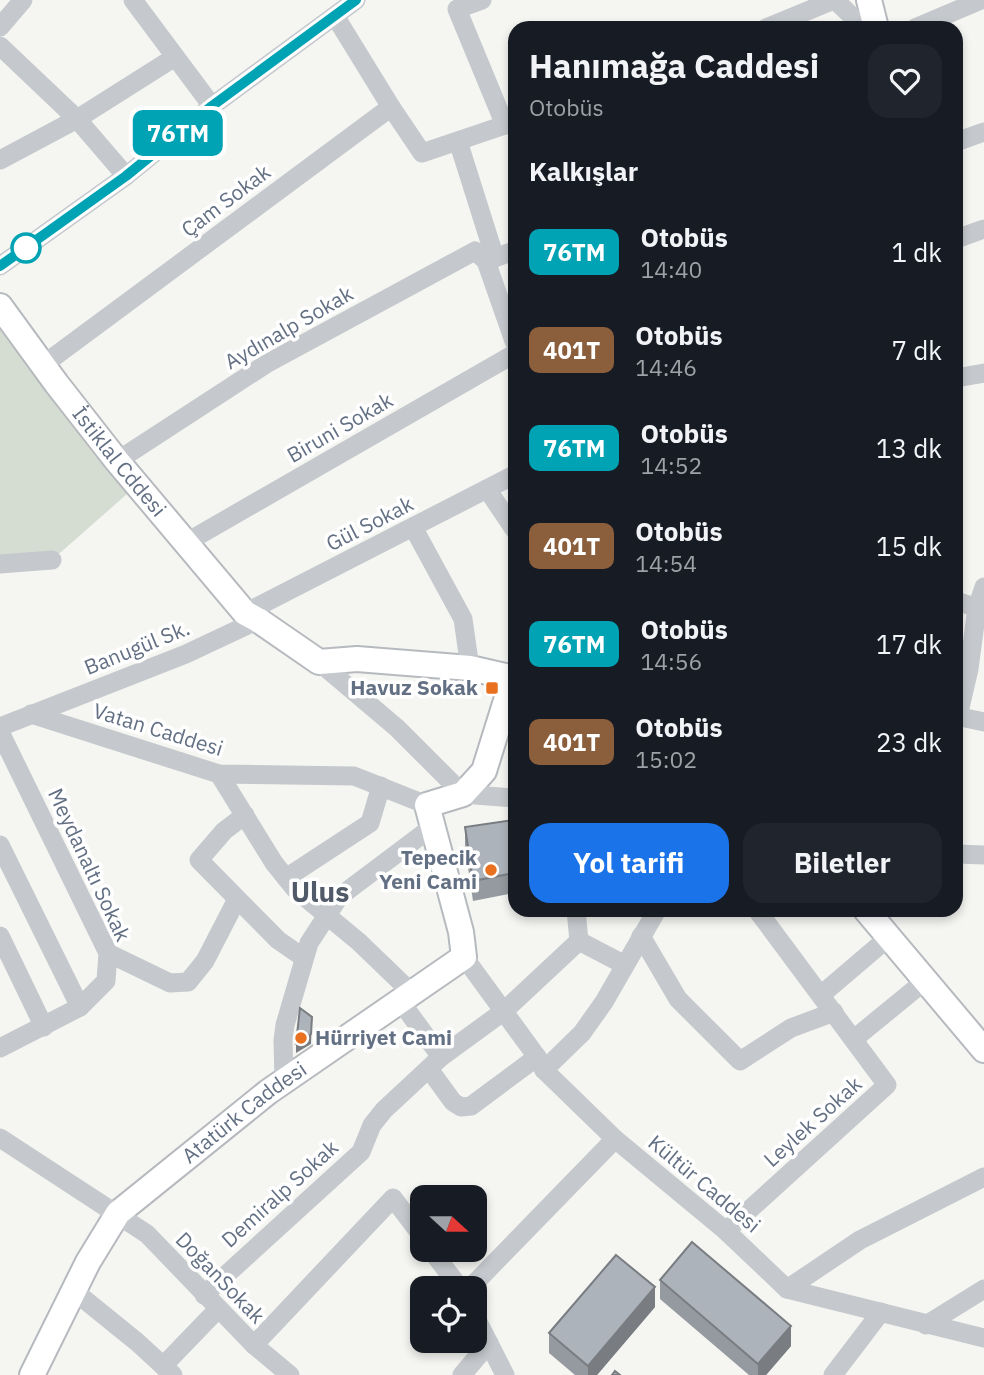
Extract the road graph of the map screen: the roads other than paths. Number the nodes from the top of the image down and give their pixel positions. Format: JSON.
{"nodes":[{"id":1,"x":23,"y":0,"type":"edge"},
{"id":2,"x":356,"y":0,"type":"edge"},
{"id":3,"x":482,"y":0,"type":"edge"},
{"id":4,"x":834,"y":0,"type":"edge"},
{"id":5,"x":869,"y":0,"type":"edge"},
{"id":6,"x":981,"y":0,"type":"edge"},
{"id":7,"x":143,"y":3,"type":"edge"},
{"id":8,"x":335,"y":16,"type":"junction"},
{"id":9,"x":783,"y":21,"type":"edge"},
{"id":10,"x":856,"y":21,"type":"edge"},
{"id":11,"x":874,"y":21,"type":"edge"},
{"id":12,"x":932,"y":21,"type":"edge"},
{"id":13,"x":0,"y":27,"type":"edge"},
{"id":14,"x":0,"y":46,"type":"edge"},
{"id":15,"x":175,"y":57,"type":"junction"},
{"id":16,"x":212,"y":106,"type":"junction"},
{"id":17,"x":391,"y":107,"type":"junction"},
{"id":18,"x":77,"y":119,"type":"junction"},
{"id":19,"x":508,"y":120,"type":"edge"},
{"id":20,"x":508,"y":125,"type":"edge"},
{"id":21,"x":984,"y":132,"type":"edge"},
{"id":22,"x":963,"y":140,"type":"edge"},
{"id":23,"x":458,"y":141,"type":"junction"},
{"id":24,"x":0,"y":160,"type":"edge"},
{"id":25,"x":126,"y":176,"type":"junction"},
{"id":26,"x":984,"y":229,"type":"edge"},
{"id":27,"x":963,"y":236,"type":"edge"},
{"id":28,"x":508,"y":253,"type":"edge"},
{"id":29,"x":490,"y":260,"type":"junction"},
{"id":30,"x":0,"y":266,"type":"edge"},
{"id":31,"x":0,"y":306,"type":"edge"},
{"id":32,"x":508,"y":321,"type":"edge"},
{"id":33,"x":508,"y":357,"type":"edge"},
{"id":34,"x":43,"y":365,"type":"junction"},
{"id":35,"x":984,"y":373,"type":"edge"},
{"id":36,"x":963,"y":377,"type":"edge"},
{"id":37,"x":117,"y":461,"type":"junction"},
{"id":38,"x":508,"y":478,"type":"edge"},
{"id":39,"x":487,"y":489,"type":"junction"},
{"id":40,"x":508,"y":520,"type":"edge"},
{"id":41,"x":413,"y":527,"type":"junction"},
{"id":42,"x":187,"y":542,"type":"junction"},
{"id":43,"x":52,"y":560,"type":"dead end"},
{"id":44,"x":0,"y":564,"type":"edge"},
{"id":45,"x":984,"y":587,"type":"edge"},
{"id":46,"x":963,"y":603,"type":"edge"},
{"id":47,"x":980,"y":609,"type":"edge"},
{"id":48,"x":252,"y":617,"type":"junction"},
{"id":49,"x":318,"y":662,"type":"junction"},
{"id":50,"x":470,"y":668,"type":"junction"},
{"id":51,"x":508,"y":676,"type":"edge"},
{"id":52,"x":963,"y":692,"type":"edge"},
{"id":53,"x":508,"y":696,"type":"edge"},
{"id":54,"x":32,"y":713,"type":"junction"},
{"id":55,"x":963,"y":717,"type":"edge"},
{"id":56,"x":984,"y":722,"type":"edge"},
{"id":57,"x":0,"y":729,"type":"edge"},
{"id":58,"x":219,"y":774,"type":"junction"},
{"id":59,"x":381,"y":786,"type":"junction"},
{"id":60,"x":463,"y":794,"type":"junction"},
{"id":61,"x":508,"y":798,"type":"edge"},
{"id":62,"x":245,"y":815,"type":"junction"},
{"id":63,"x":430,"y":816,"type":"junction"},
{"id":64,"x":0,"y":845,"type":"edge"},
{"id":65,"x":963,"y":854,"type":"edge"},
{"id":66,"x":984,"y":855,"type":"edge"},
{"id":67,"x":286,"y":878,"type":"junction"},
{"id":68,"x":237,"y":899,"type":"junction"},
{"id":69,"x":326,"y":915,"type":"junction"},
{"id":70,"x":577,"y":917,"type":"edge"},
{"id":71,"x":653,"y":917,"type":"edge"},
{"id":72,"x":762,"y":917,"type":"edge"},
{"id":73,"x":872,"y":917,"type":"edge"},
{"id":74,"x":0,"y":936,"type":"edge"},
{"id":75,"x":641,"y":936,"type":"junction"},
{"id":76,"x":889,"y":937,"type":"junction"},
{"id":77,"x":579,"y":941,"type":"junction"},
{"id":78,"x":108,"y":953,"type":"junction"},
{"id":79,"x":464,"y":957,"type":"junction"},
{"id":80,"x":304,"y":958,"type":"junction"},
{"id":81,"x":625,"y":965,"type":"junction"},
{"id":82,"x":927,"y":982,"type":"junction"},
{"id":83,"x":407,"y":998,"type":"junction"},
{"id":84,"x":828,"y":1004,"type":"junction"},
{"id":85,"x":80,"y":1007,"type":"junction"},
{"id":86,"x":504,"y":1012,"type":"junction"},
{"id":87,"x":44,"y":1027,"type":"junction"},
{"id":88,"x":984,"y":1034,"type":"edge"},
{"id":89,"x":854,"y":1039,"type":"junction"},
{"id":90,"x":0,"y":1048,"type":"edge"},
{"id":91,"x":984,"y":1050,"type":"edge"},
{"id":92,"x":435,"y":1063,"type":"junction"},
{"id":93,"x":541,"y":1063,"type":"junction"},
{"id":94,"x":284,"y":1082,"type":"junction"},
{"id":95,"x":0,"y":1138,"type":"edge"},
{"id":96,"x":615,"y":1139,"type":"junction"},
{"id":97,"x":984,"y":1177,"type":"edge"},
{"id":98,"x":118,"y":1213,"type":"junction"},
{"id":99,"x":410,"y":1220,"type":"edge"},
{"id":100,"x":726,"y":1231,"type":"junction"},
{"id":101,"x":440,"y":1262,"type":"edge"},
{"id":102,"x":451,"y":1276,"type":"edge"},
{"id":103,"x":482,"y":1276,"type":"edge"},
{"id":104,"x":787,"y":1289,"type":"junction"},
{"id":105,"x":984,"y":1289,"type":"edge"},
{"id":106,"x":75,"y":1291,"type":"junction"},
{"id":107,"x":211,"y":1302,"type":"junction"},
{"id":108,"x":881,"y":1312,"type":"junction"},
{"id":109,"x":926,"y":1325,"type":"junction"},
{"id":110,"x":984,"y":1338,"type":"edge"},
{"id":111,"x":487,"y":1339,"type":"edge"},
{"id":112,"x":489,"y":1343,"type":"junction"},
{"id":113,"x":254,"y":1345,"type":"junction"},
{"id":114,"x":170,"y":1372,"type":"edge"},
{"id":115,"x":32,"y":1375,"type":"edge"},
{"id":116,"x":290,"y":1375,"type":"edge"},
{"id":117,"x":462,"y":1375,"type":"edge"},
{"id":118,"x":505,"y":1375,"type":"edge"},
{"id":119,"x":833,"y":1375,"type":"edge"}],
"edges":[{"from":1,"to":13,"type":"street"},
{"from":2,"to":8,"type":"street"},
{"from":3,"to":19,"type":"street"},
{"from":4,"to":9,"type":"street"},
{"from":4,"to":10,"type":"street"},
{"from":5,"to":11,"type":"main road"},
{"from":6,"to":12,"type":"street"},
{"from":7,"to":15,"type":"street"},
{"from":8,"to":16,"type":"street"},
{"from":8,"to":17,"type":"street"},
{"from":14,"to":18,"type":"street"},
{"from":15,"to":16,"type":"street"},
{"from":15,"to":18,"type":"street"},
{"from":16,"to":25,"type":"street"},
{"from":17,"to":23,"type":"street"},
{"from":17,"to":34,"type":"street","name":"Çam Sokak"},
{"from":18,"to":24,"type":"street"},
{"from":18,"to":25,"type":"street"},
{"from":20,"to":23,"type":"street"},
{"from":21,"to":22,"type":"street"},
{"from":23,"to":29,"type":"street"},
{"from":25,"to":30,"type":"street"},
{"from":26,"to":27,"type":"street"},
{"from":28,"to":29,"type":"street"},
{"from":29,"to":32,"type":"street"},
{"from":29,"to":37,"type":"street","name":"Aydınalp Sokak"},
{"from":31,"to":34,"type":"main road","name":"İstiklal Cddesi"},
{"from":33,"to":42,"type":"street","name":"Biruni Sokak"},
{"from":34,"to":37,"type":"main road","name":"İstiklal Cddesi"},
{"from":35,"to":36,"type":"street"},
{"from":37,"to":42,"type":"main road","name":"İstiklal Cddesi"},
{"from":38,"to":39,"type":"street","name":"Gül Sokak"},
{"from":39,"to":40,"type":"street"},
{"from":39,"to":41,"type":"street","name":"Gül Sokak"},
{"from":41,"to":48,"type":"street","name":"Gül Sokak"},
{"from":41,"to":50,"type":"street"},
{"from":42,"to":48,"type":"main road","name":"İstiklal Cddesi"},
{"from":43,"to":44,"type":"street"},
{"from":45,"to":47,"type":"street"},
{"from":46,"to":47,"type":"street"},
{"from":47,"to":52,"type":"street"},
{"from":48,"to":49,"type":"main road","name":"İstiklal Cddesi"},
{"from":48,"to":54,"type":"street","name":"Banugül Sk."},
{"from":49,"to":50,"type":"main road"},
{"from":49,"to":60,"type":"street"},
{"from":50,"to":51,"type":"main road"},
{"from":53,"to":60,"type":"main road"},
{"from":54,"to":57,"type":"street"},
{"from":54,"to":58,"type":"street","name":"Vatan Caddesi"},
{"from":55,"to":56,"type":"street"},
{"from":57,"to":78,"type":"street","name":"Meydanaltı Sokak"},
{"from":58,"to":59,"type":"street","name":"Vatan Caddesi"},
{"from":58,"to":62,"type":"street"},
{"from":59,"to":63,"type":"street","name":"Vatan Caddesi"},
{"from":59,"to":67,"type":"street"},
{"from":60,"to":61,"type":"street"},
{"from":60,"to":63,"type":"main road"},
{"from":62,"to":67,"type":"street"},
{"from":62,"to":68,"type":"street"},
{"from":63,"to":69,"type":"street"},
{"from":63,"to":79,"type":"main road"},
{"from":64,"to":85,"type":"street"},
{"from":65,"to":66,"type":"street"},
{"from":67,"to":69,"type":"street"},
{"from":68,"to":78,"type":"street"},
{"from":68,"to":80,"type":"street"},
{"from":69,"to":80,"type":"street"},
{"from":69,"to":83,"type":"street"},
{"from":70,"to":77,"type":"street"},
{"from":71,"to":75,"type":"street"},
{"from":72,"to":84,"type":"street"},
{"from":73,"to":76,"type":"main road"},
{"from":74,"to":87,"type":"street"},
{"from":75,"to":81,"type":"street"},
{"from":75,"to":84,"type":"street"},
{"from":76,"to":82,"type":"main road"},
{"from":76,"to":84,"type":"street"},
{"from":77,"to":81,"type":"street"},
{"from":77,"to":86,"type":"street","name":"Demiralp Sokak"},
{"from":78,"to":85,"type":"street","name":"Meydanaltı Sokak"},
{"from":79,"to":83,"type":"main road","name":"Atatürk Caddesi"},
{"from":79,"to":86,"type":"street","name":"Kültür Caddesi"},
{"from":80,"to":94,"type":"street"},
{"from":81,"to":93,"type":"street"},
{"from":82,"to":88,"type":"main road"},
{"from":82,"to":89,"type":"street"},
{"from":82,"to":91,"type":"main road"},
{"from":83,"to":92,"type":"street"},
{"from":83,"to":94,"type":"main road","name":"Atatürk Caddesi"},
{"from":84,"to":89,"type":"street"},
{"from":85,"to":87,"type":"street","name":"Meydanaltı Sokak"},
{"from":86,"to":92,"type":"street","name":"Demiralp Sokak"},
{"from":86,"to":93,"type":"street","name":"Kültür Caddesi"},
{"from":87,"to":90,"type":"street","name":"Meydanaltı Sokak"},
{"from":89,"to":100,"type":"street","name":"Leylek Sokak"},
{"from":92,"to":93,"type":"street"},
{"from":92,"to":107,"type":"street","name":"Demiralp Sokak"},
{"from":93,"to":96,"type":"street","name":"Kültür Caddesi"},
{"from":94,"to":98,"type":"main road","name":"Atatürk Caddesi"},
{"from":95,"to":98,"type":"street","name":"DoğanSokak"},
{"from":96,"to":100,"type":"street","name":"Kültür Caddesi"},
{"from":96,"to":103,"type":"street"},
{"from":97,"to":104,"type":"street"},
{"from":98,"to":106,"type":"main road","name":"Atatürk Caddesi"},
{"from":98,"to":107,"type":"street","name":"DoğanSokak"},
{"from":99,"to":113,"type":"street"},
{"from":100,"to":104,"type":"street","name":"Kültür Caddesi"},
{"from":101,"to":102,"type":"street"},
{"from":104,"to":108,"type":"street","name":"Kültür Caddesi"},
{"from":105,"to":109,"type":"street"},
{"from":106,"to":114,"type":"street"},
{"from":106,"to":115,"type":"main road","name":"Atatürk Caddesi"},
{"from":107,"to":113,"type":"street","name":"DoğanSokak"},
{"from":107,"to":114,"type":"street","name":"Demiralp Sokak"},
{"from":108,"to":109,"type":"street","name":"Kültür Caddesi"},
{"from":108,"to":119,"type":"street"},
{"from":109,"to":110,"type":"street","name":"Kültür Caddesi"},
{"from":111,"to":112,"type":"street"},
{"from":112,"to":117,"type":"street"},
{"from":112,"to":118,"type":"street"},
{"from":113,"to":116,"type":"street","name":"DoğanSokak"}]}
